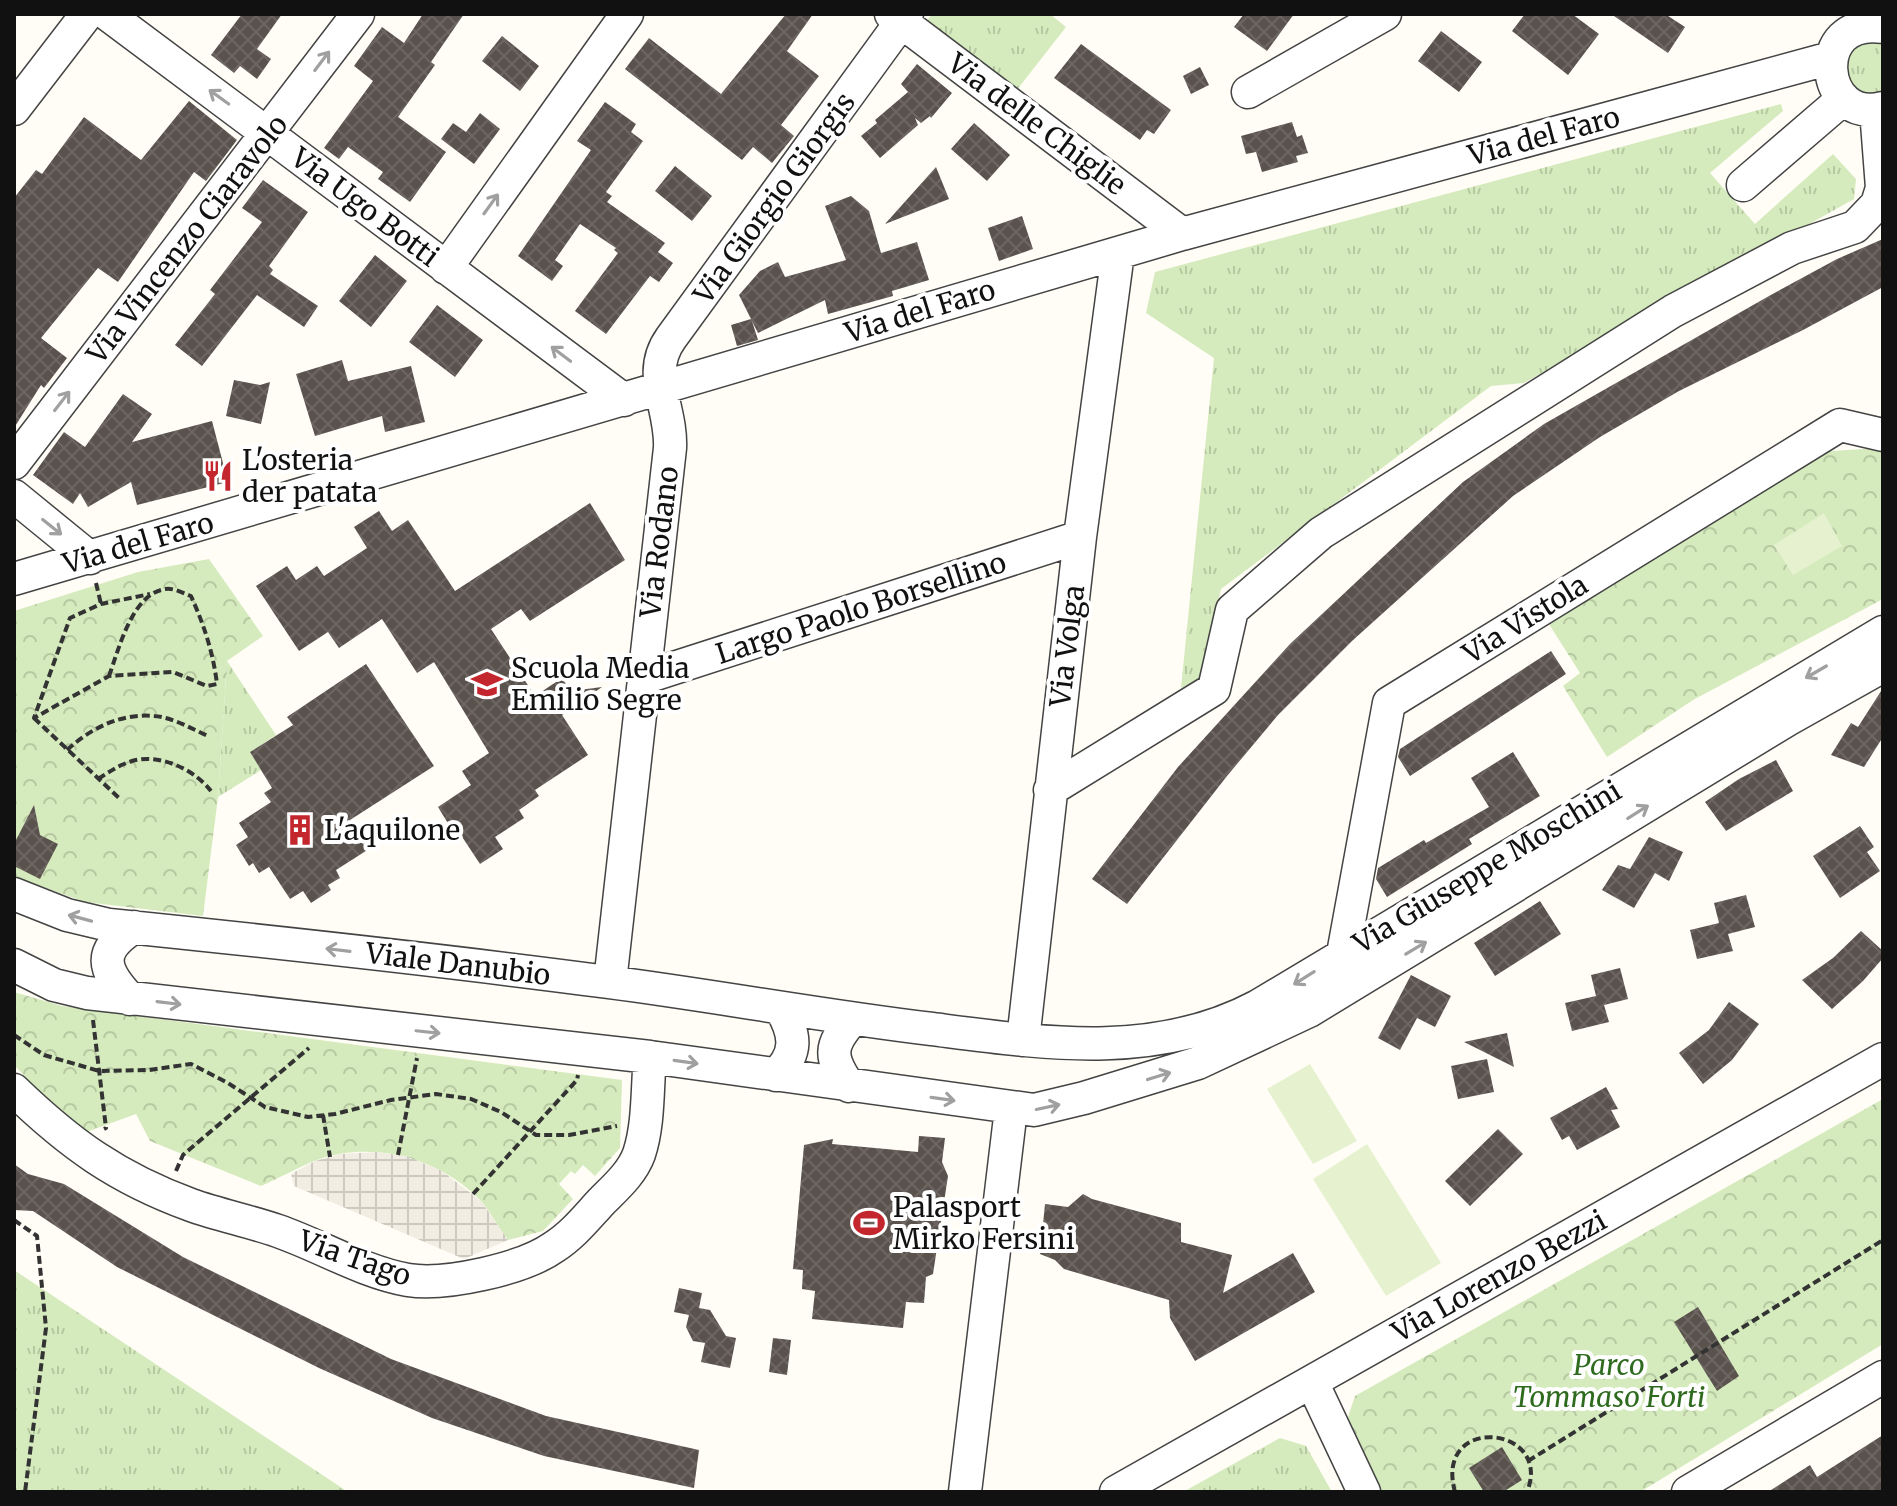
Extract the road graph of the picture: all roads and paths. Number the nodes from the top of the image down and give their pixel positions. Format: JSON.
{"nodes":[{"id":1,"x":87,"y":14,"type":"edge"},
{"id":2,"x":107,"y":14,"type":"edge"},
{"id":3,"x":358,"y":14,"type":"edge"},
{"id":4,"x":627,"y":14,"type":"edge"},
{"id":5,"x":1385,"y":14,"type":"edge"},
{"id":6,"x":900,"y":17,"type":"edge"},
{"id":7,"x":1870,"y":22,"type":"edge"},
{"id":8,"x":1831,"y":58,"type":"junction"},
{"id":9,"x":1248,"y":92,"type":"dead end"},
{"id":10,"x":1843,"y":99,"type":"junction"},
{"id":11,"x":14,"y":109,"type":"edge"},
{"id":12,"x":1880,"y":109,"type":"edge"},
{"id":13,"x":268,"y":133,"type":"junction"},
{"id":14,"x":1743,"y":185,"type":"dead end"},
{"id":15,"x":1182,"y":234,"type":"junction"},
{"id":16,"x":1118,"y":253,"type":"junction"},
{"id":17,"x":446,"y":268,"type":"junction"},
{"id":18,"x":661,"y":389,"type":"junction"},
{"id":19,"x":624,"y":400,"type":"junction"},
{"id":20,"x":1883,"y":435,"type":"edge"},
{"id":21,"x":14,"y":463,"type":"edge"},
{"id":22,"x":14,"y":496,"type":"edge"},
{"id":23,"x":1080,"y":537,"type":"junction"},
{"id":24,"x":90,"y":558,"type":"junction"},
{"id":25,"x":14,"y":579,"type":"edge"},
{"id":26,"x":150,"y":594,"type":"junction"},
{"id":27,"x":1883,"y":632,"type":"edge"},
{"id":28,"x":1883,"y":666,"type":"edge"},
{"id":29,"x":109,"y":676,"type":"junction"},
{"id":30,"x":643,"y":678,"type":"junction"},
{"id":31,"x":34,"y":718,"type":"junction"},
{"id":32,"x":208,"y":736,"type":"dead end"},
{"id":33,"x":67,"y":750,"type":"junction"},
{"id":34,"x":98,"y":779,"type":"junction"},
{"id":35,"x":1050,"y":790,"type":"junction"},
{"id":36,"x":211,"y":791,"type":"dead end"},
{"id":37,"x":119,"y":798,"type":"dead end"},
{"id":38,"x":14,"y":894,"type":"edge"},
{"id":39,"x":134,"y":927,"type":"junction"},
{"id":40,"x":1343,"y":954,"type":"junction"},
{"id":41,"x":14,"y":965,"type":"edge"},
{"id":42,"x":610,"y":982,"type":"junction"},
{"id":43,"x":96,"y":994,"type":"junction"},
{"id":44,"x":130,"y":999,"type":"junction"},
{"id":45,"x":781,"y":1009,"type":"junction"},
{"id":46,"x":317,"y":1020,"type":"junction"},
{"id":47,"x":852,"y":1020,"type":"junction"},
{"id":48,"x":422,"y":1032,"type":"junction"},
{"id":49,"x":14,"y":1035,"type":"edge"},
{"id":50,"x":1023,"y":1040,"type":"junction"},
{"id":51,"x":1071,"y":1044,"type":"junction"},
{"id":52,"x":583,"y":1050,"type":"junction"},
{"id":53,"x":650,"y":1057,"type":"junction"},
{"id":54,"x":1883,"y":1059,"type":"edge"},
{"id":55,"x":99,"y":1071,"type":"junction"},
{"id":56,"x":776,"y":1075,"type":"junction"},
{"id":57,"x":849,"y":1086,"type":"junction"},
{"id":58,"x":14,"y":1090,"type":"edge"},
{"id":59,"x":251,"y":1098,"type":"junction"},
{"id":60,"x":1084,"y":1098,"type":"junction"},
{"id":61,"x":409,"y":1100,"type":"junction"},
{"id":62,"x":1011,"y":1109,"type":"junction"},
{"id":63,"x":323,"y":1115,"type":"junction"},
{"id":64,"x":644,"y":1127,"type":"junction"},
{"id":65,"x":530,"y":1131,"type":"junction"},
{"id":66,"x":73,"y":1144,"type":"junction"},
{"id":67,"x":398,"y":1155,"type":"dead end"},
{"id":68,"x":330,"y":1157,"type":"dead end"},
{"id":69,"x":473,"y":1194,"type":"dead end"},
{"id":70,"x":166,"y":1195,"type":"junction"},
{"id":71,"x":14,"y":1220,"type":"edge"},
{"id":72,"x":1883,"y":1240,"type":"edge"},
{"id":73,"x":1883,"y":1377,"type":"edge"},
{"id":74,"x":1312,"y":1382,"type":"junction"},
{"id":75,"x":1528,"y":1461,"type":"junction"},
{"id":76,"x":25,"y":1492,"type":"edge"},
{"id":77,"x":965,"y":1492,"type":"edge"},
{"id":78,"x":1116,"y":1492,"type":"edge"},
{"id":79,"x":1364,"y":1492,"type":"edge"},
{"id":80,"x":1455,"y":1492,"type":"edge"},
{"id":81,"x":1527,"y":1492,"type":"edge"},
{"id":82,"x":1688,"y":1492,"type":"edge"}],
"edges":[{"from":1,"to":11,"type":"street"},
{"from":13,"to":2,"type":"street","name":"Via Ugo Botti","one_way":true},
{"from":13,"to":3,"type":"street","name":"Via Vincenzo Ciaravolo","one_way":true},
{"from":17,"to":4,"type":"street","one_way":true},
{"from":5,"to":9,"type":"street"},
{"from":6,"to":15,"type":"street","name":"Via delle Chiglie"},
{"from":6,"to":18,"type":"street","name":"Via Giorgio Giorgis"},
{"from":7,"to":8,"type":"street"},
{"from":8,"to":10,"type":"street"},
{"from":8,"to":15,"type":"street","name":"Via del Faro"},
{"from":10,"to":12,"type":"street"},
{"from":10,"to":14,"type":"street"},
{"from":12,"to":35,"type":"street"},
{"from":13,"to":17,"type":"street","name":"Via Ugo Botti"},
{"from":21,"to":13,"type":"street","name":"Via Vincenzo Ciaravolo","one_way":true},
{"from":15,"to":16,"type":"street","name":"Via del Faro"},
{"from":16,"to":18,"type":"street","name":"Via del Faro"},
{"from":16,"to":23,"type":"street","name":"Via Volga"},
{"from":19,"to":17,"type":"street","name":"Via Ugo Botti","one_way":true},
{"from":18,"to":19,"type":"street","name":"Via del Faro"},
{"from":18,"to":30,"type":"street","name":"Via Rodano"},
{"from":19,"to":24,"type":"street","name":"Via del Faro"},
{"from":20,"to":40,"type":"street","name":"Via Vistola"},
{"from":22,"to":24,"type":"street","one_way":true},
{"from":23,"to":30,"type":"street","name":"Largo Paolo Borsellino"},
{"from":23,"to":35,"type":"street","name":"Via Volga"},
{"from":24,"to":25,"type":"street","name":"Via del Faro"},
{"from":26,"to":29,"type":"path"},
{"from":26,"to":29,"type":"path"},
{"from":26,"to":31,"type":"path"},
{"from":27,"to":40,"type":"street","name":"Via Giuseppe Moschini","one_way":true},
{"from":60,"to":28,"type":"street","name":"Via Giuseppe Moschini","one_way":true},
{"from":29,"to":31,"type":"path"},
{"from":30,"to":42,"type":"street","name":"Via Rodano"},
{"from":31,"to":33,"type":"path"},
{"from":32,"to":33,"type":"path"},
{"from":33,"to":34,"type":"path"},
{"from":34,"to":36,"type":"path"},
{"from":34,"to":37,"type":"path"},
{"from":35,"to":50,"type":"street","name":"Via Volga"},
{"from":39,"to":38,"type":"street","name":"Viale Danubio","one_way":true},
{"from":42,"to":39,"type":"street","name":"Viale Danubio","one_way":true},
{"from":39,"to":44,"type":"street"},
{"from":40,"to":51,"type":"street","name":"Via Giuseppe Moschini","one_way":true},
{"from":41,"to":43,"type":"street"},
{"from":42,"to":45,"type":"street","name":"Viale Danubio"},
{"from":43,"to":44,"type":"street"},
{"from":43,"to":55,"type":"path"},
{"from":44,"to":46,"type":"street","one_way":true},
{"from":45,"to":47,"type":"street","name":"Viale Danubio"},
{"from":45,"to":56,"type":"street"},
{"from":46,"to":48,"type":"street"},
{"from":46,"to":59,"type":"path"},
{"from":47,"to":50,"type":"street","name":"Viale Danubio"},
{"from":47,"to":57,"type":"street"},
{"from":48,"to":52,"type":"street","one_way":true},
{"from":48,"to":61,"type":"path"},
{"from":49,"to":55,"type":"path"},
{"from":50,"to":51,"type":"street","name":"Viale Danubio"},
{"from":51,"to":60,"type":"street"},
{"from":52,"to":53,"type":"street"},
{"from":52,"to":65,"type":"path"},
{"from":53,"to":56,"type":"street","one_way":true},
{"from":53,"to":64,"type":"street","name":"Via Tago"},
{"from":54,"to":74,"type":"street","name":"Via Lorenzo Bezzi"},
{"from":55,"to":59,"type":"path"},
{"from":55,"to":66,"type":"path"},
{"from":56,"to":57,"type":"street"},
{"from":57,"to":62,"type":"street","one_way":true},
{"from":58,"to":66,"type":"street","name":"Via Tago"},
{"from":59,"to":63,"type":"path"},
{"from":59,"to":70,"type":"path"},
{"from":62,"to":60,"type":"street","one_way":true},
{"from":61,"to":63,"type":"path"},
{"from":61,"to":65,"type":"path"},
{"from":61,"to":67,"type":"path"},
{"from":62,"to":77,"type":"street"},
{"from":63,"to":68,"type":"path"},
{"from":64,"to":65,"type":"path"},
{"from":64,"to":70,"type":"street","name":"Via Tago"},
{"from":65,"to":69,"type":"path"},
{"from":66,"to":70,"type":"street","name":"Via Tago"},
{"from":71,"to":76,"type":"path"},
{"from":72,"to":75,"type":"path"},
{"from":73,"to":82,"type":"street"},
{"from":74,"to":78,"type":"street","name":"Via Lorenzo Bezzi"},
{"from":74,"to":79,"type":"street"},
{"from":75,"to":80,"type":"path"},
{"from":75,"to":81,"type":"path"}]}
